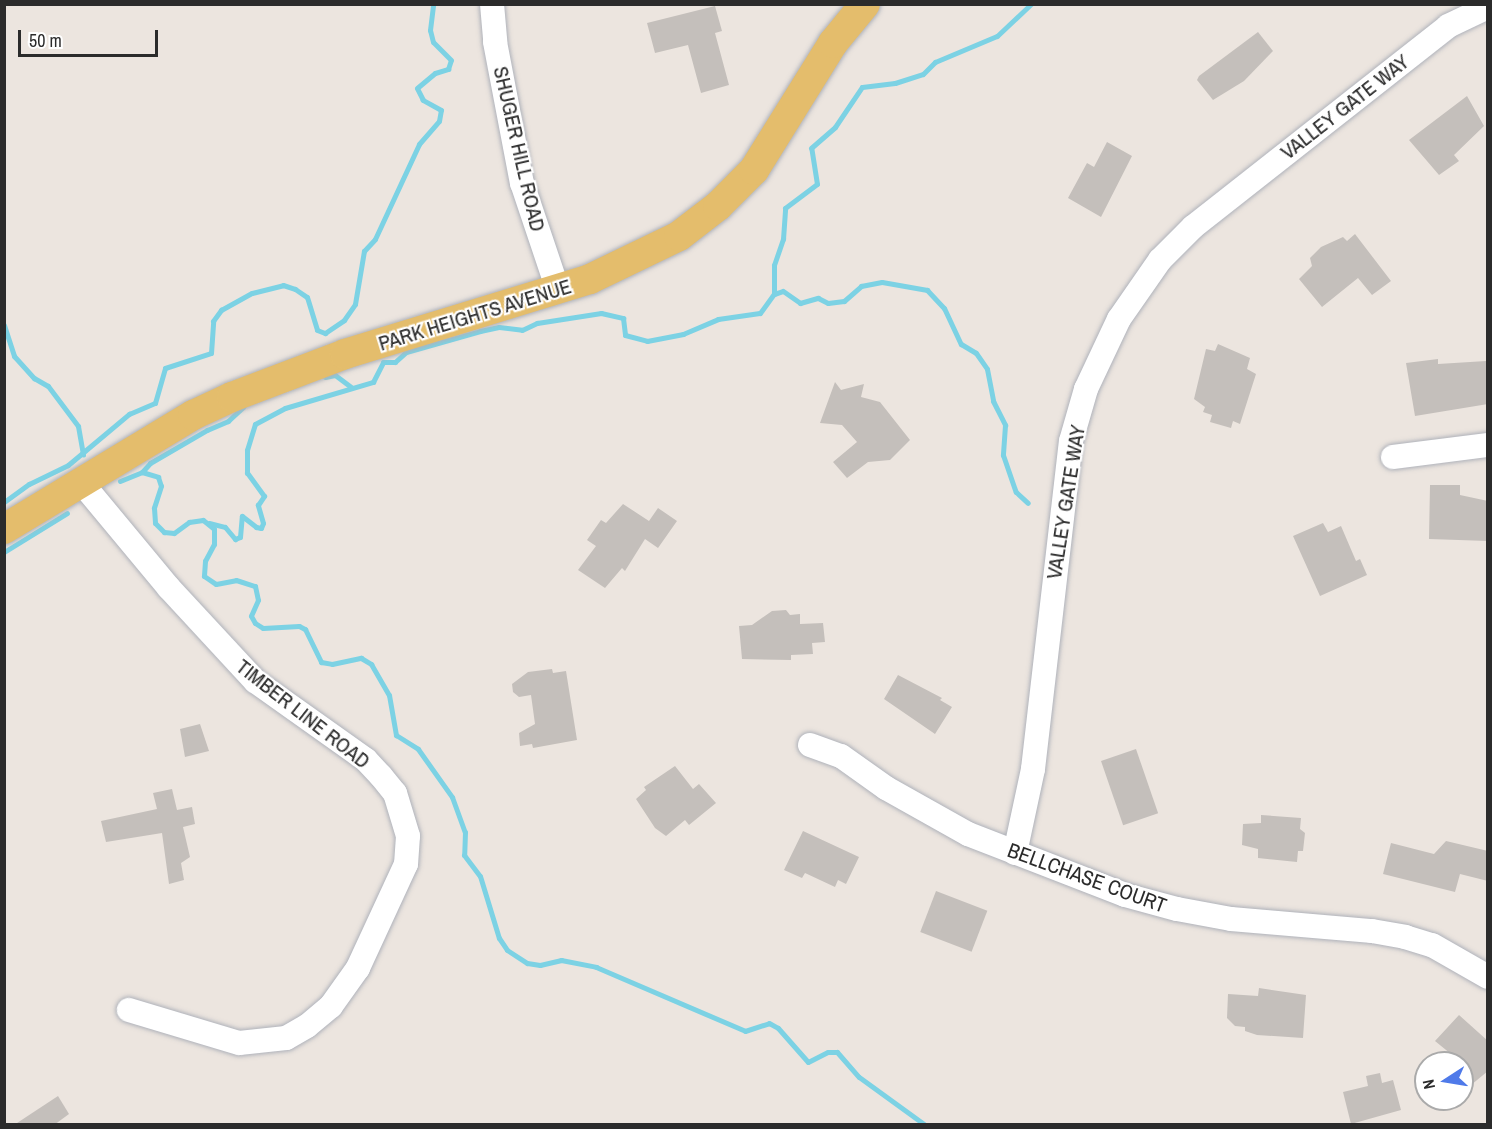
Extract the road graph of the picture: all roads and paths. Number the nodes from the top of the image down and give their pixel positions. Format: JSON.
{"nodes":[{"id":1,"x":492,"y":4,"type":"edge"},
{"id":2,"x":865,"y":4,"type":"edge"},
{"id":3,"x":1488,"y":7,"type":"edge"},
{"id":4,"x":558,"y":290,"type":"junction"},
{"id":5,"x":1488,"y":445,"type":"edge"},
{"id":6,"x":1393,"y":457,"type":"dead end"},
{"id":7,"x":81,"y":482,"type":"junction"},
{"id":8,"x":4,"y":529,"type":"edge"},
{"id":9,"x":810,"y":746,"type":"dead end"},
{"id":10,"x":1015,"y":853,"type":"junction"},
{"id":11,"x":1488,"y":977,"type":"edge"},
{"id":12,"x":129,"y":1010,"type":"dead end"}],
"edges":[{"from":1,"to":4,"type":"street","name":"SHUGER HILL ROAD"},
{"from":2,"to":4,"type":"main road","name":"PARK HEIGHTS AVENUE"},
{"from":3,"to":10,"type":"street","name":"VALLEY GATE WAY"},
{"from":4,"to":7,"type":"main road","name":"PARK HEIGHTS AVENUE"},
{"from":5,"to":6,"type":"street"},
{"from":7,"to":8,"type":"main road","name":"PARK HEIGHTS AVENUE"},
{"from":7,"to":12,"type":"street","name":"TIMBER LINE ROAD"},
{"from":9,"to":10,"type":"street","name":"BELLCHASE COURT"},
{"from":10,"to":11,"type":"street","name":"BELLCHASE COURT"}]}
